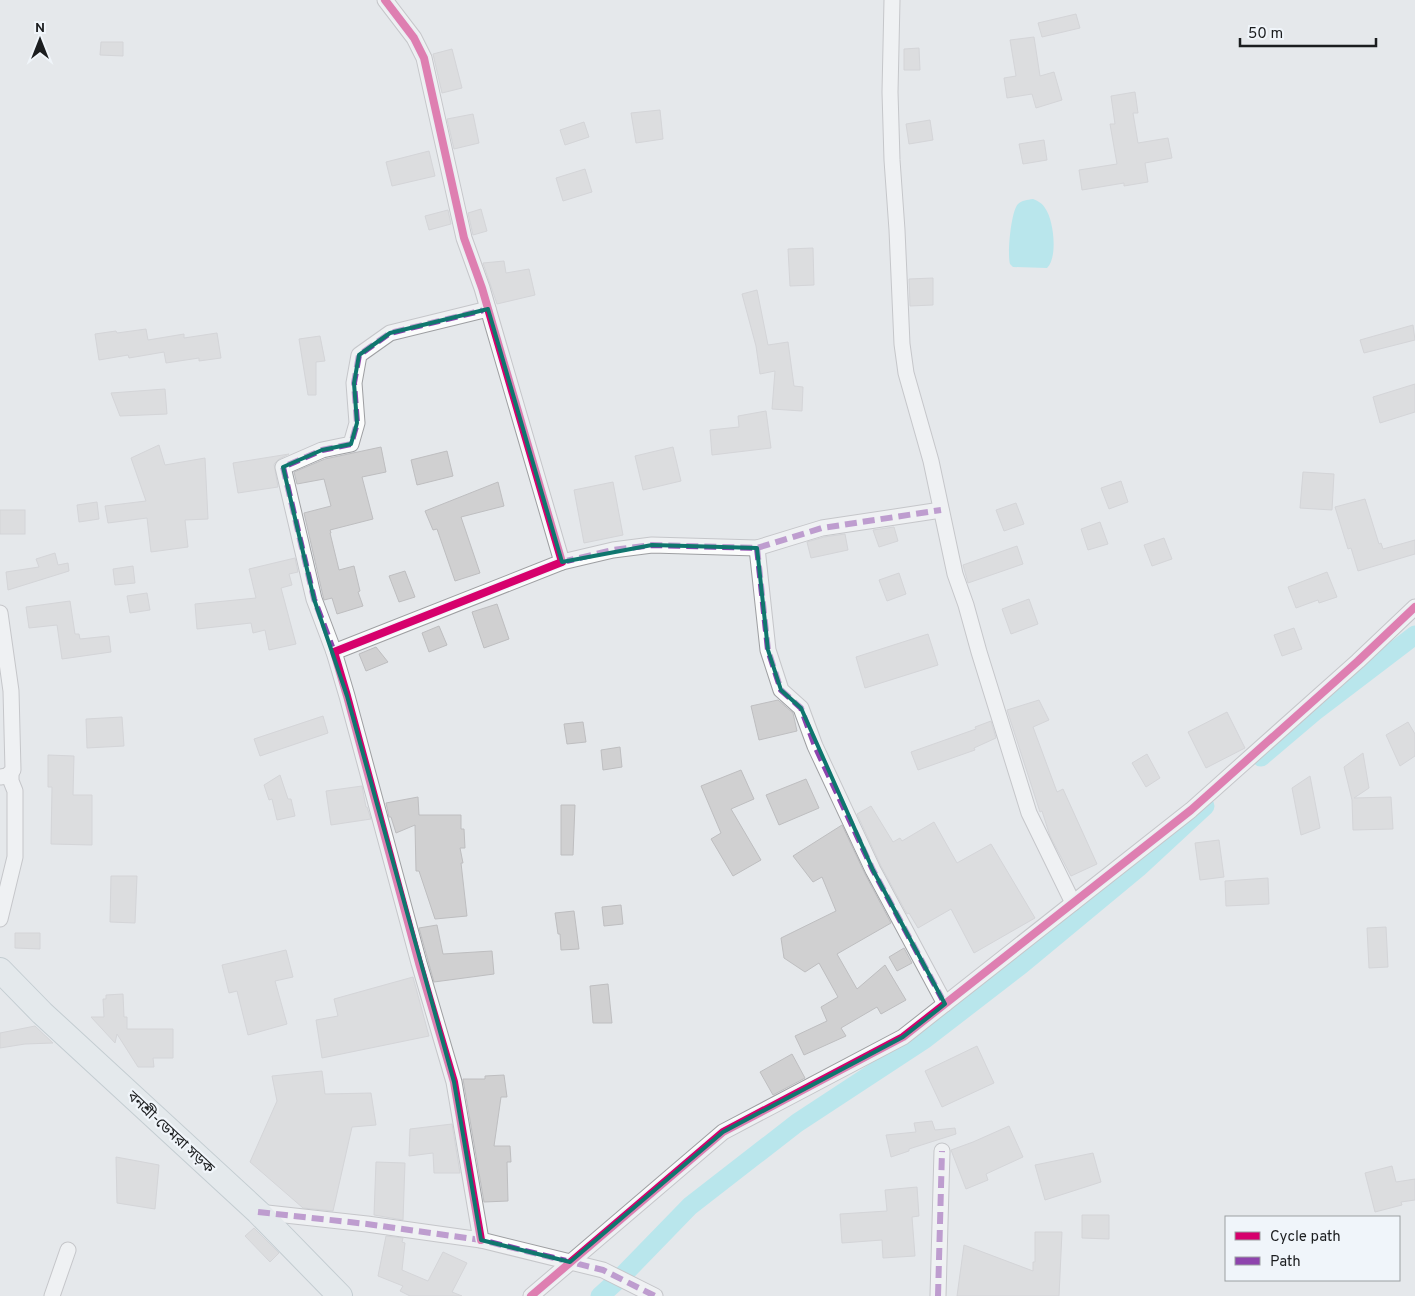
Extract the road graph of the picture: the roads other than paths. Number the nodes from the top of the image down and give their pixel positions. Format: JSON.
{"nodes":[{"id":1,"x":385,"y":0,"type":"edge"},
{"id":2,"x":892,"y":0,"type":"edge"},
{"id":3,"x":488,"y":310,"type":"junction"},
{"id":4,"x":941,"y":510,"type":"junction"},
{"id":5,"x":757,"y":548,"type":"junction"},
{"id":6,"x":562,"y":562,"type":"junction"},
{"id":7,"x":1415,"y":608,"type":"edge"},
{"id":8,"x":0,"y":613,"type":"edge"},
{"id":9,"x":334,"y":652,"type":"junction"},
{"id":10,"x":6,"y":776,"type":"edge"},
{"id":11,"x":1074,"y":903,"type":"junction"},
{"id":12,"x":0,"y":919,"type":"edge"},
{"id":13,"x":0,"y":970,"type":"edge"},
{"id":14,"x":945,"y":1004,"type":"junction"},
{"id":15,"x":942,"y":1151,"type":"dead end"},
{"id":16,"x":258,"y":1212,"type":"junction"},
{"id":17,"x":481,"y":1240,"type":"junction"},
{"id":18,"x":68,"y":1250,"type":"dead end"},
{"id":19,"x":570,"y":1262,"type":"junction"},
{"id":20,"x":52,"y":1296,"type":"edge"},
{"id":21,"x":340,"y":1296,"type":"edge"},
{"id":22,"x":531,"y":1296,"type":"edge"},
{"id":23,"x":655,"y":1296,"type":"edge"},
{"id":24,"x":938,"y":1296,"type":"edge"}],
"edges":[{"from":1,"to":3,"type":"street"},
{"from":2,"to":4,"type":"street"},
{"from":3,"to":6,"type":"street"},
{"from":3,"to":9,"type":"street"},
{"from":4,"to":5,"type":"street"},
{"from":4,"to":11,"type":"street"},
{"from":5,"to":6,"type":"street"},
{"from":5,"to":14,"type":"street"},
{"from":6,"to":9,"type":"street"},
{"from":7,"to":11,"type":"street"},
{"from":8,"to":10,"type":"street"},
{"from":9,"to":17,"type":"street"},
{"from":10,"to":12,"type":"street"},
{"from":11,"to":14,"type":"street"},
{"from":13,"to":16,"type":"main road","name":"বনশ্রী-ডেমরা সড়ক"},
{"from":14,"to":19,"type":"street"},
{"from":15,"to":24,"type":"street"},
{"from":16,"to":17,"type":"street"},
{"from":16,"to":21,"type":"main road","name":"বনশ্রী-ডেমরা সড়ক"},
{"from":17,"to":19,"type":"street"},
{"from":18,"to":20,"type":"street"},
{"from":19,"to":22,"type":"street"},
{"from":19,"to":23,"type":"street"}]}
